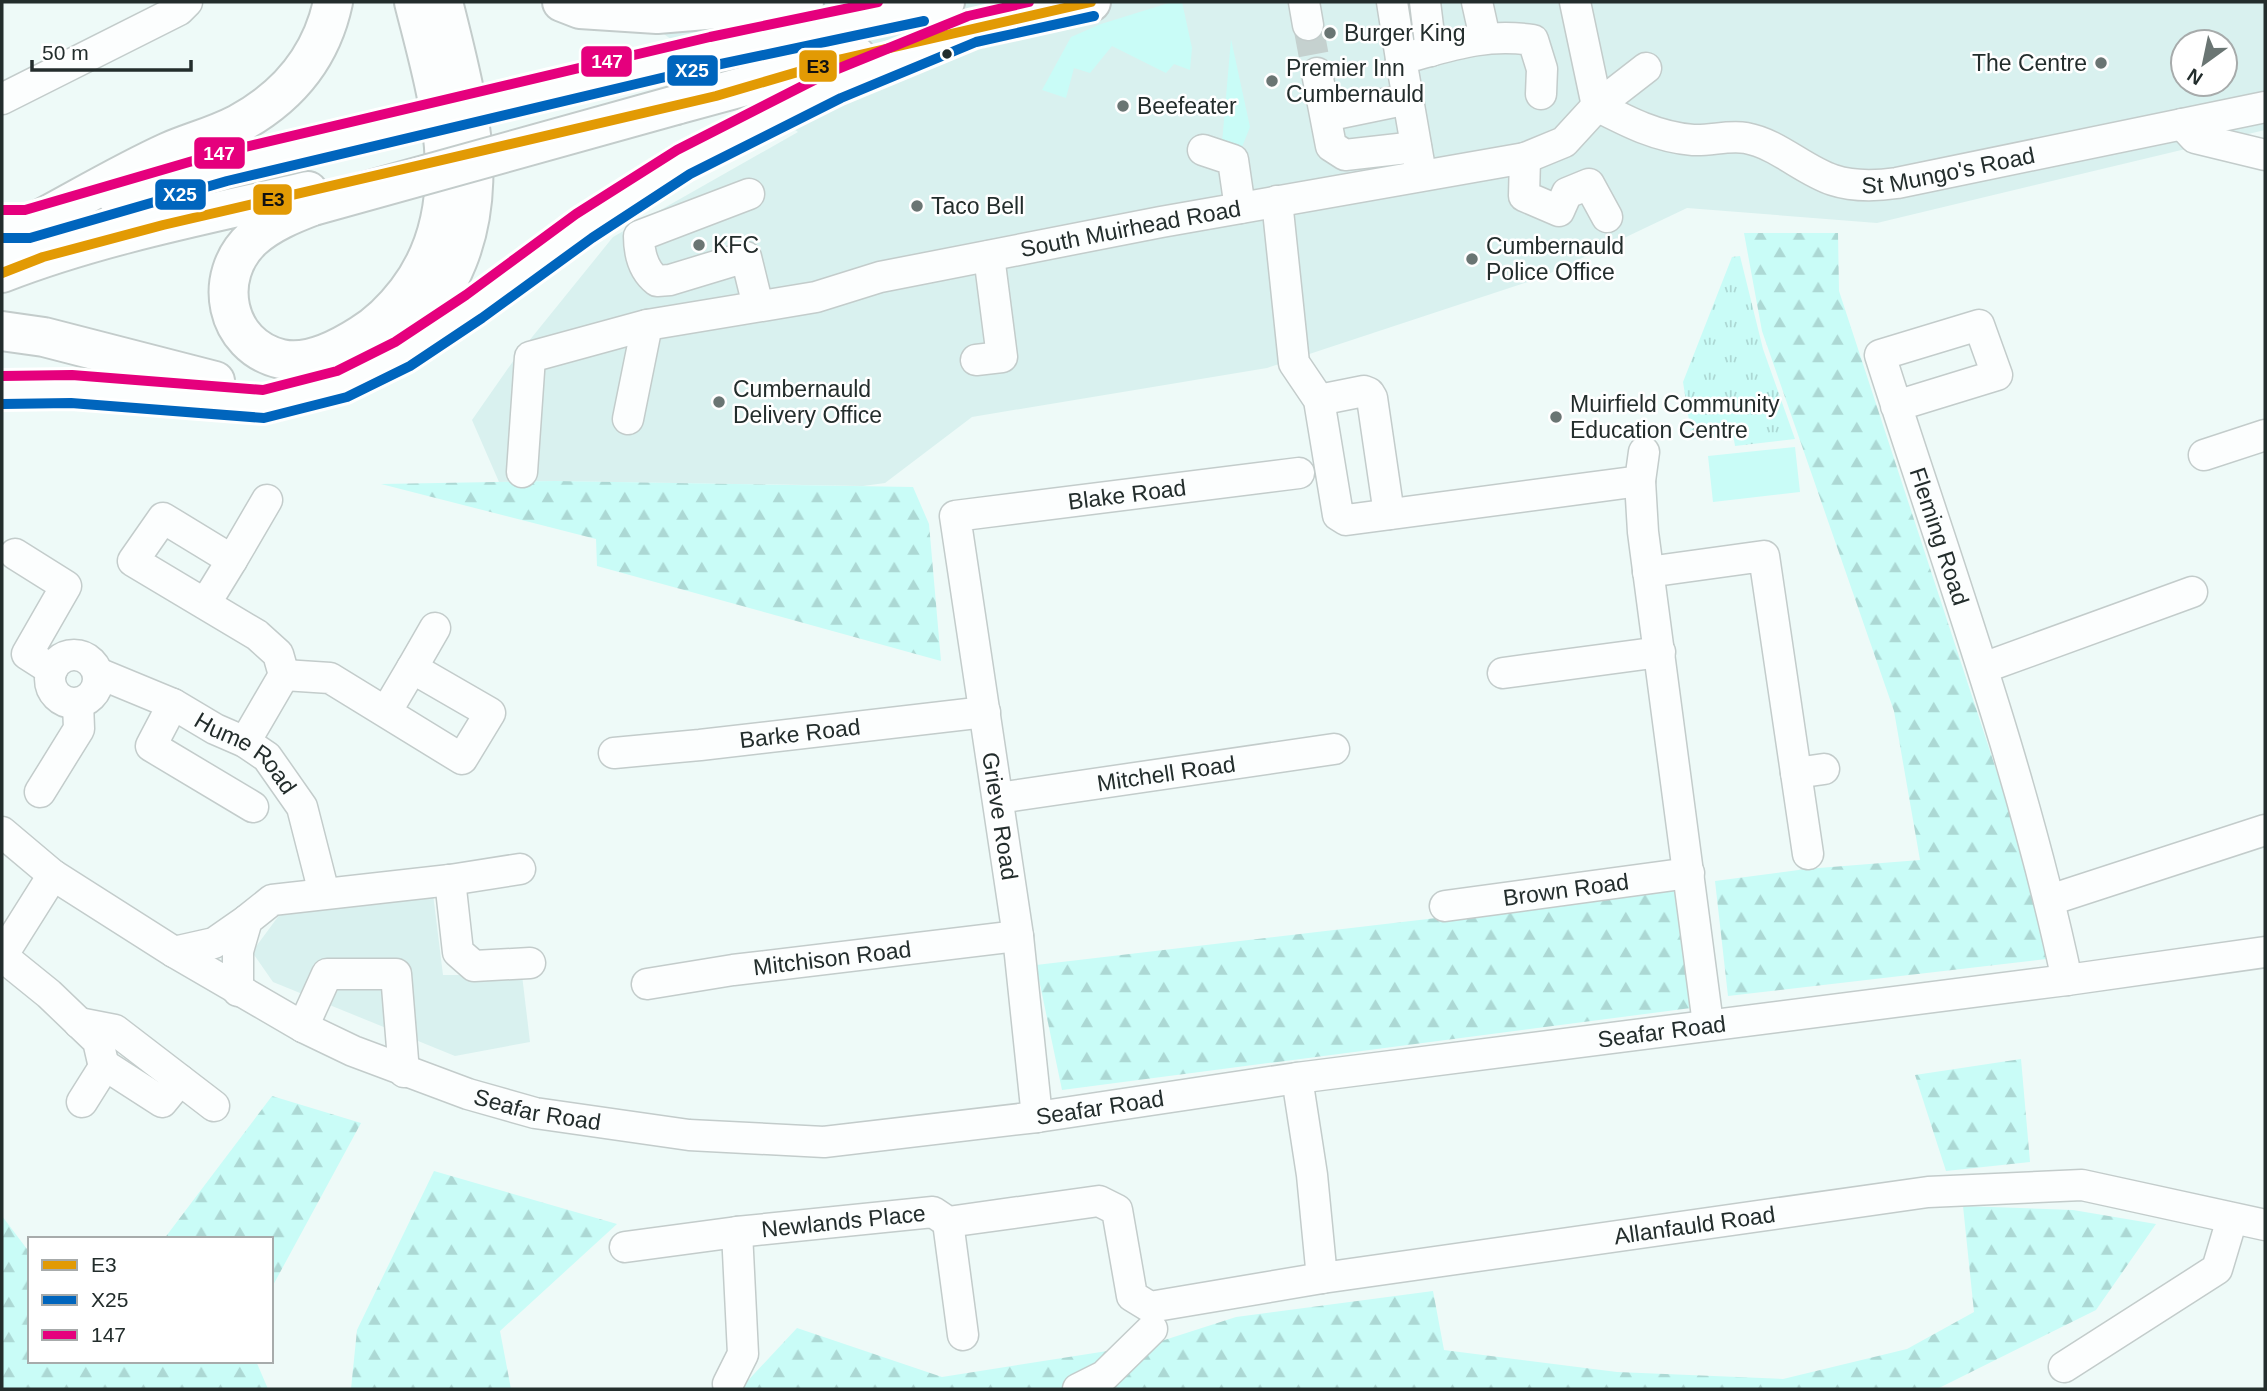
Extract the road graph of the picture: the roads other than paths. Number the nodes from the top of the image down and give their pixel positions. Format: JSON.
{"nodes":[{"id":1,"x":187,"y":2,"type":"edge"},
{"id":2,"x":333,"y":2,"type":"edge"},
{"id":3,"x":414,"y":2,"type":"edge"},
{"id":4,"x":443,"y":2,"type":"edge"},
{"id":5,"x":562,"y":2,"type":"edge"},
{"id":6,"x":804,"y":2,"type":"edge"},
{"id":7,"x":945,"y":2,"type":"edge"},
{"id":8,"x":1091,"y":2,"type":"edge"},
{"id":9,"x":1392,"y":2,"type":"edge"},
{"id":10,"x":1425,"y":2,"type":"edge"},
{"id":11,"x":1477,"y":2,"type":"edge"},
{"id":12,"x":1575,"y":2,"type":"edge"},
{"id":13,"x":972,"y":29,"type":"junction"},
{"id":14,"x":1485,"y":38,"type":"junction"},
{"id":15,"x":1432,"y":51,"type":"junction"},
{"id":16,"x":1401,"y":59,"type":"junction"},
{"id":17,"x":1646,"y":68,"type":"dead end"},
{"id":18,"x":1317,"y":73,"type":"tunnel mouth"},
{"id":19,"x":1541,"y":94,"type":"dead end"},
{"id":20,"x":2,"y":99,"type":"edge"},
{"id":21,"x":1408,"y":99,"type":"junction"},
{"id":22,"x":1597,"y":106,"type":"junction"},
{"id":23,"x":2265,"y":107,"type":"edge"},
{"id":24,"x":1340,"y":113,"type":"dead end"},
{"id":25,"x":2182,"y":124,"type":"junction"},
{"id":26,"x":1203,"y":150,"type":"dead end"},
{"id":27,"x":2265,"y":155,"type":"edge"},
{"id":28,"x":1525,"y":158,"type":"junction"},
{"id":29,"x":1418,"y":161,"type":"junction"},
{"id":30,"x":749,"y":194,"type":"dead end"},
{"id":31,"x":312,"y":198,"type":"junction"},
{"id":32,"x":1277,"y":201,"type":"junction"},
{"id":33,"x":1240,"y":208,"type":"junction"},
{"id":34,"x":1607,"y":217,"type":"dead end"},
{"id":35,"x":17,"y":225,"type":"edge"},
{"id":36,"x":989,"y":256,"type":"junction"},
{"id":37,"x":2,"y":273,"type":"edge"},
{"id":38,"x":758,"y":306,"type":"junction"},
{"id":39,"x":647,"y":325,"type":"junction"},
{"id":40,"x":2,"y":331,"type":"edge"},
{"id":41,"x":976,"y":360,"type":"dead end"},
{"id":42,"x":350,"y":381,"type":"junction"},
{"id":43,"x":2,"y":390,"type":"edge"},
{"id":44,"x":296,"y":397,"type":"junction"},
{"id":45,"x":1320,"y":400,"type":"junction"},
{"id":46,"x":1896,"y":406,"type":"dead end"},
{"id":47,"x":628,"y":419,"type":"dead end"},
{"id":48,"x":2265,"y":435,"type":"edge"},
{"id":49,"x":1644,"y":452,"type":"dead end"},
{"id":50,"x":2204,"y":454,"type":"dead end"},
{"id":51,"x":522,"y":472,"type":"dead end"},
{"id":52,"x":1299,"y":473,"type":"dead end"},
{"id":53,"x":1640,"y":481,"type":"junction"},
{"id":54,"x":267,"y":500,"type":"dead end"},
{"id":55,"x":1389,"y":514,"type":"junction"},
{"id":56,"x":955,"y":516,"type":"joint"},
{"id":57,"x":15,"y":554,"type":"dead end"},
{"id":58,"x":232,"y":560,"type":"junction"},
{"id":59,"x":1648,"y":572,"type":"junction"},
{"id":60,"x":2192,"y":592,"type":"dead end"},
{"id":61,"x":205,"y":604,"type":"junction"},
{"id":62,"x":435,"y":628,"type":"dead end"},
{"id":63,"x":1660,"y":652,"type":"junction"},
{"id":64,"x":412,"y":668,"type":"junction"},
{"id":65,"x":1983,"y":668,"type":"junction"},
{"id":66,"x":51,"y":670,"type":"junction"},
{"id":67,"x":98,"y":673,"type":"junction"},
{"id":68,"x":1503,"y":673,"type":"dead end"},
{"id":69,"x":284,"y":675,"type":"junction"},
{"id":70,"x":78,"y":703,"type":"junction"},
{"id":71,"x":173,"y":704,"type":"junction"},
{"id":72,"x":386,"y":712,"type":"junction"},
{"id":73,"x":985,"y":712,"type":"junction"},
{"id":74,"x":244,"y":742,"type":"junction"},
{"id":75,"x":1334,"y":749,"type":"dead end"},
{"id":76,"x":614,"y":752,"type":"dead end"},
{"id":77,"x":40,"y":792,"type":"dead end"},
{"id":78,"x":998,"y":799,"type":"junction"},
{"id":79,"x":253,"y":807,"type":"dead end"},
{"id":80,"x":2265,"y":830,"type":"edge"},
{"id":81,"x":2,"y":832,"type":"edge"},
{"id":82,"x":1808,"y":854,"type":"dead end"},
{"id":83,"x":520,"y":869,"type":"dead end"},
{"id":84,"x":1689,"y":873,"type":"junction"},
{"id":85,"x":53,"y":875,"type":"junction"},
{"id":86,"x":450,"y":880,"type":"junction"},
{"id":87,"x":324,"y":893,"type":"junction"},
{"id":88,"x":2050,"y":900,"type":"junction"},
{"id":89,"x":1445,"y":906,"type":"dead end"},
{"id":90,"x":247,"y":920,"type":"junction"},
{"id":91,"x":1018,"y":936,"type":"junction"},
{"id":92,"x":174,"y":952,"type":"junction"},
{"id":93,"x":2265,"y":952,"type":"edge"},
{"id":94,"x":2,"y":956,"type":"edge"},
{"id":95,"x":530,"y":963,"type":"dead end"},
{"id":96,"x":2067,"y":980,"type":"junction"},
{"id":97,"x":647,"y":984,"type":"dead end"},
{"id":98,"x":238,"y":991,"type":"junction"},
{"id":99,"x":79,"y":1023,"type":"junction"},
{"id":100,"x":1708,"y":1024,"type":"junction"},
{"id":101,"x":303,"y":1027,"type":"junction"},
{"id":102,"x":103,"y":1064,"type":"junction"},
{"id":103,"x":404,"y":1072,"type":"junction"},
{"id":104,"x":1297,"y":1078,"type":"junction"},
{"id":105,"x":180,"y":1080,"type":"junction"},
{"id":106,"x":82,"y":1102,"type":"dead end"},
{"id":107,"x":214,"y":1106,"type":"dead end"},
{"id":108,"x":1037,"y":1117,"type":"junction"},
{"id":109,"x":2232,"y":1219,"type":"junction"},
{"id":110,"x":948,"y":1222,"type":"junction"},
{"id":111,"x":2265,"y":1225,"type":"edge"},
{"id":112,"x":737,"y":1231,"type":"junction"},
{"id":113,"x":625,"y":1247,"type":"dead end"},
{"id":114,"x":1322,"y":1278,"type":"junction"},
{"id":115,"x":1152,"y":1329,"type":"dead end"},
{"id":116,"x":963,"y":1335,"type":"dead end"},
{"id":117,"x":2064,"y":1367,"type":"dead end"},
{"id":118,"x":728,"y":1384,"type":"dead end"},
{"id":119,"x":1078,"y":1389,"type":"edge"}],
"edges":[{"from":1,"to":20,"type":"street"},
{"from":2,"to":35,"type":"main road"},
{"from":3,"to":31,"type":"main road"},
{"from":4,"to":42,"type":"main road"},
{"from":5,"to":6,"type":"main road"},
{"from":7,"to":35,"type":"main road","bridge":true},
{"from":8,"to":13,"type":"main road"},
{"from":9,"to":16,"type":"street"},
{"from":10,"to":15,"type":"street"},
{"from":11,"to":14,"type":"street"},
{"from":12,"to":22,"type":"street"},
{"from":13,"to":31,"type":"main road","bridge":true},
{"from":13,"to":42,"type":"main road"},
{"from":14,"to":15,"type":"street"},
{"from":14,"to":19,"type":"street"},
{"from":15,"to":16,"type":"street"},
{"from":16,"to":21,"type":"street"},
{"from":17,"to":22,"type":"street","name":"South Muirhead Road"},
{"from":18,"to":29,"type":"street"},
{"from":21,"to":24,"type":"street"},
{"from":21,"to":29,"type":"street"},
{"from":22,"to":25,"type":"street","name":"St Mungo's Road"},
{"from":22,"to":28,"type":"street","name":"South Muirhead Road"},
{"from":23,"to":25,"type":"street","name":"St Mungo's Road"},
{"from":25,"to":27,"type":"street"},
{"from":26,"to":33,"type":"street"},
{"from":28,"to":29,"type":"street","name":"South Muirhead Road"},
{"from":28,"to":34,"type":"street"},
{"from":29,"to":32,"type":"street","name":"South Muirhead Road"},
{"from":30,"to":38,"type":"street"},
{"from":31,"to":37,"type":"main road"},
{"from":32,"to":33,"type":"street","name":"South Muirhead Road"},
{"from":32,"to":45,"type":"street"},
{"from":33,"to":36,"type":"street","name":"South Muirhead Road"},
{"from":36,"to":38,"type":"street","name":"South Muirhead Road"},
{"from":36,"to":41,"type":"street"},
{"from":38,"to":39,"type":"street","name":"South Muirhead Road"},
{"from":39,"to":47,"type":"street"},
{"from":39,"to":51,"type":"street","name":"South Muirhead Road"},
{"from":40,"to":44,"type":"main road"},
{"from":42,"to":44,"type":"main road"},
{"from":43,"to":44,"type":"main road"},
{"from":45,"to":55,"type":"street"},
{"from":45,"to":55,"type":"street"},
{"from":46,"to":65,"type":"street","name":"Fleming Road"},
{"from":48,"to":50,"type":"street"},
{"from":49,"to":53,"type":"street"},
{"from":52,"to":56,"type":"street","name":"Blake Road"},
{"from":53,"to":55,"type":"street"},
{"from":53,"to":59,"type":"street"},
{"from":54,"to":58,"type":"street"},
{"from":56,"to":73,"type":"street","name":"Grieve Road"},
{"from":57,"to":66,"type":"street"},
{"from":58,"to":61,"type":"street"},
{"from":58,"to":61,"type":"street"},
{"from":59,"to":63,"type":"street"},
{"from":59,"to":82,"type":"street"},
{"from":60,"to":65,"type":"street"},
{"from":61,"to":69,"type":"street"},
{"from":62,"to":64,"type":"street"},
{"from":63,"to":68,"type":"street"},
{"from":63,"to":84,"type":"street"},
{"from":64,"to":72,"type":"street"},
{"from":64,"to":72,"type":"street"},
{"from":65,"to":88,"type":"street","name":"Fleming Road"},
{"from":66,"to":67,"type":"street"},
{"from":66,"to":70,"type":"street"},
{"from":67,"to":70,"type":"street"},
{"from":67,"to":71,"type":"street","name":"Hume Road"},
{"from":69,"to":72,"type":"street"},
{"from":69,"to":74,"type":"street"},
{"from":70,"to":77,"type":"street"},
{"from":71,"to":74,"type":"street","name":"Hume Road"},
{"from":71,"to":79,"type":"street"},
{"from":73,"to":76,"type":"street","name":"Barke Road"},
{"from":73,"to":78,"type":"street","name":"Grieve Road"},
{"from":74,"to":87,"type":"street","name":"Hume Road"},
{"from":75,"to":78,"type":"street","name":"Mitchell Road"},
{"from":78,"to":91,"type":"street","name":"Grieve Road"},
{"from":80,"to":88,"type":"street"},
{"from":81,"to":85,"type":"street","name":"Seafar Road"},
{"from":83,"to":86,"type":"street"},
{"from":84,"to":89,"type":"street","name":"Brown Road"},
{"from":84,"to":100,"type":"street"},
{"from":85,"to":92,"type":"street","name":"Seafar Road"},
{"from":85,"to":94,"type":"street"},
{"from":86,"to":87,"type":"street"},
{"from":86,"to":95,"type":"street"},
{"from":87,"to":90,"type":"street"},
{"from":88,"to":96,"type":"street","name":"Fleming Road"},
{"from":90,"to":92,"type":"street"},
{"from":90,"to":98,"type":"street"},
{"from":91,"to":97,"type":"street","name":"Mitchison Road"},
{"from":91,"to":108,"type":"street","name":"Grieve Road"},
{"from":92,"to":98,"type":"street","name":"Seafar Road"},
{"from":93,"to":96,"type":"street","name":"Seafar Road"},
{"from":94,"to":99,"type":"street"},
{"from":96,"to":100,"type":"street","name":"Seafar Road"},
{"from":98,"to":101,"type":"street","name":"Seafar Road"},
{"from":99,"to":102,"type":"street"},
{"from":99,"to":105,"type":"street"},
{"from":100,"to":104,"type":"street","name":"Seafar Road"},
{"from":101,"to":103,"type":"street","name":"Seafar Road"},
{"from":101,"to":103,"type":"street"},
{"from":102,"to":105,"type":"street"},
{"from":102,"to":106,"type":"street"},
{"from":103,"to":108,"type":"street","name":"Seafar Road"},
{"from":104,"to":108,"type":"street","name":"Seafar Road"},
{"from":104,"to":114,"type":"street"},
{"from":105,"to":107,"type":"street"},
{"from":109,"to":111,"type":"street","name":"Allanfauld Road"},
{"from":109,"to":114,"type":"street","name":"Allanfauld Road"},
{"from":109,"to":117,"type":"street"},
{"from":110,"to":112,"type":"street","name":"Newlands Place"},
{"from":110,"to":114,"type":"street","name":"Newlands Place"},
{"from":110,"to":116,"type":"street","name":"Newlands Place"},
{"from":112,"to":113,"type":"street","name":"Newlands Place"},
{"from":112,"to":118,"type":"street","name":"Newlands Place"},
{"from":115,"to":119,"type":"street"}]}
